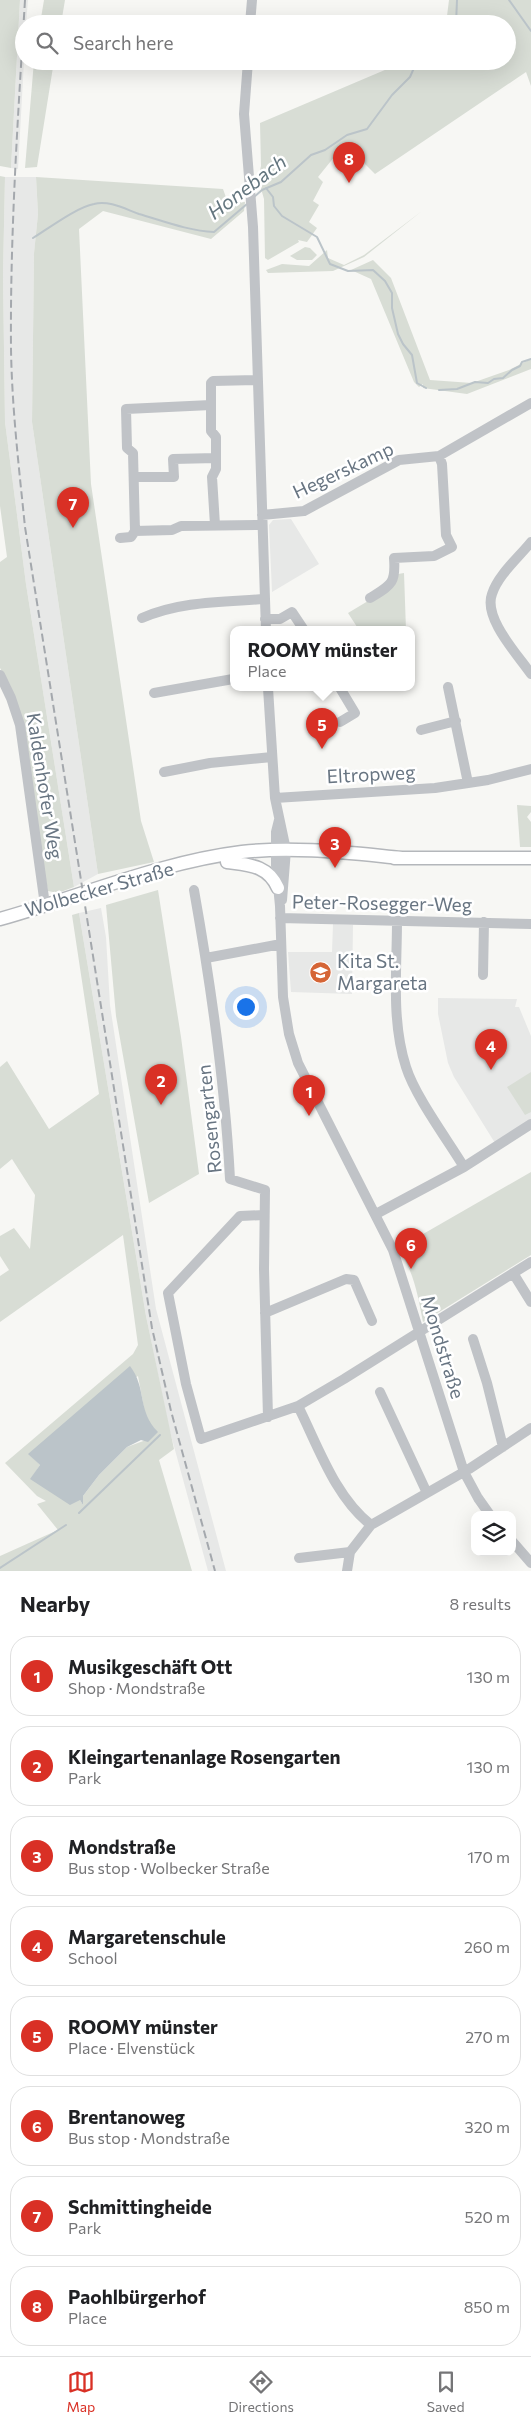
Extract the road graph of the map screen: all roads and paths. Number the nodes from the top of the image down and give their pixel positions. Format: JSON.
{"nodes":[{"id":1,"x":252,"y":0,"type":"edge"},
{"id":2,"x":251,"y":15,"type":"edge"},
{"id":3,"x":247,"y":70,"type":"edge"},
{"id":4,"x":257,"y":380,"type":"junction"},
{"id":5,"x":531,"y":403,"type":"edge"},
{"id":6,"x":211,"y":405,"type":"junction"},
{"id":7,"x":439,"y":456,"type":"junction"},
{"id":8,"x":216,"y":458,"type":"junction"},
{"id":9,"x":134,"y":477,"type":"junction"},
{"id":10,"x":262,"y":520,"type":"junction"},
{"id":11,"x":215,"y":525,"type":"junction"},
{"id":12,"x":135,"y":531,"type":"junction"},
{"id":13,"x":120,"y":538,"type":"dead end"},
{"id":14,"x":531,"y":542,"type":"edge"},
{"id":15,"x":370,"y":598,"type":"dead end"},
{"id":16,"x":264,"y":599,"type":"junction"},
{"id":17,"x":142,"y":618,"type":"dead end"},
{"id":18,"x":265,"y":619,"type":"junction"},
{"id":19,"x":266,"y":626,"type":"edge"},
{"id":20,"x":301,"y":626,"type":"edge"},
{"id":21,"x":531,"y":674,"type":"edge"},
{"id":22,"x":0,"y":675,"type":"edge"},
{"id":23,"x":230,"y":680,"type":"edge"},
{"id":24,"x":448,"y":687,"type":"dead end"},
{"id":25,"x":268,"y":691,"type":"edge"},
{"id":26,"x":342,"y":691,"type":"edge"},
{"id":27,"x":154,"y":693,"type":"dead end"},
{"id":28,"x":456,"y":721,"type":"junction"},
{"id":29,"x":340,"y":722,"type":"dead end"},
{"id":30,"x":421,"y":730,"type":"dead end"},
{"id":31,"x":272,"y":757,"type":"junction"},
{"id":32,"x":531,"y":769,"type":"edge"},
{"id":33,"x":164,"y":772,"type":"dead end"},
{"id":34,"x":468,"y":784,"type":"junction"},
{"id":35,"x":275,"y":798,"type":"junction"},
{"id":36,"x":281,"y":854,"type":"junction"},
{"id":37,"x":531,"y":858,"type":"edge"},
{"id":38,"x":199,"y":861,"type":"junction"},
{"id":39,"x":227,"y":862,"type":"junction"},
{"id":40,"x":278,"y":888,"type":"junction"},
{"id":41,"x":194,"y":890,"type":"dead end"},
{"id":42,"x":45,"y":905,"type":"junction"},
{"id":43,"x":280,"y":906,"type":"junction"},
{"id":44,"x":0,"y":918,"type":"edge"},
{"id":45,"x":280,"y":918,"type":"junction"},
{"id":46,"x":397,"y":921,"type":"junction"},
{"id":47,"x":484,"y":922,"type":"junction"},
{"id":48,"x":531,"y":924,"type":"edge"},
{"id":49,"x":281,"y":944,"type":"junction"},
{"id":50,"x":206,"y":958,"type":"junction"},
{"id":51,"x":484,"y":975,"type":"dead end"},
{"id":52,"x":531,"y":1124,"type":"edge"},
{"id":53,"x":464,"y":1166,"type":"junction"},
{"id":54,"x":376,"y":1214,"type":"junction"},
{"id":55,"x":264,"y":1215,"type":"junction"},
{"id":56,"x":531,"y":1262,"type":"edge"},
{"id":57,"x":513,"y":1273,"type":"junction"},
{"id":58,"x":531,"y":1302,"type":"edge"},
{"id":59,"x":265,"y":1313,"type":"junction"},
{"id":60,"x":372,"y":1321,"type":"dead end"},
{"id":61,"x":420,"y":1331,"type":"junction"},
{"id":62,"x":472,"y":1340,"type":"dead end"},
{"id":63,"x":380,"y":1392,"type":"dead end"},
{"id":64,"x":298,"y":1406,"type":"junction"},
{"id":65,"x":268,"y":1417,"type":"junction"},
{"id":66,"x":531,"y":1428,"type":"edge"},
{"id":67,"x":503,"y":1447,"type":"junction"},
{"id":68,"x":464,"y":1472,"type":"junction"},
{"id":69,"x":427,"y":1493,"type":"junction"},
{"id":70,"x":487,"y":1511,"type":"edge"},
{"id":71,"x":372,"y":1525,"type":"junction"},
{"id":72,"x":516,"y":1545,"type":"edge"},
{"id":73,"x":350,"y":1552,"type":"junction"},
{"id":74,"x":299,"y":1558,"type":"dead end"},
{"id":75,"x":531,"y":1563,"type":"edge"},
{"id":76,"x":347,"y":1571,"type":"edge"}],
"edges":[{"from":1,"to":2,"type":"street"},
{"from":3,"to":4,"type":"street"},
{"from":4,"to":6,"type":"street"},
{"from":4,"to":10,"type":"street"},
{"from":5,"to":7,"type":"street","name":"Hegerskamp"},
{"from":6,"to":8,"type":"street"},
{"from":6,"to":9,"type":"street"},
{"from":7,"to":10,"type":"street","name":"Hegerskamp"},
{"from":7,"to":15,"type":"street"},
{"from":8,"to":9,"type":"street"},
{"from":8,"to":11,"type":"street"},
{"from":9,"to":12,"type":"street"},
{"from":10,"to":11,"type":"street","name":"Hegerskamp"},
{"from":10,"to":16,"type":"street"},
{"from":11,"to":12,"type":"street","name":"Hegerskamp"},
{"from":12,"to":13,"type":"street"},
{"from":14,"to":21,"type":"street"},
{"from":16,"to":17,"type":"street"},
{"from":16,"to":18,"type":"street"},
{"from":18,"to":19,"type":"street"},
{"from":18,"to":20,"type":"street"},
{"from":22,"to":42,"type":"street","name":"Kaldenhofer Weg"},
{"from":23,"to":27,"type":"street"},
{"from":24,"to":28,"type":"street"},
{"from":25,"to":31,"type":"street"},
{"from":26,"to":29,"type":"street"},
{"from":28,"to":30,"type":"street"},
{"from":28,"to":34,"type":"street"},
{"from":31,"to":33,"type":"street"},
{"from":31,"to":35,"type":"street"},
{"from":32,"to":34,"type":"street","name":"Eltropweg"},
{"from":34,"to":35,"type":"street","name":"Eltropweg"},
{"from":35,"to":36,"type":"street"},
{"from":36,"to":37,"type":"main road","name":"Wolbecker Straße"},
{"from":36,"to":38,"type":"main road","name":"Wolbecker Straße"},
{"from":36,"to":39,"type":"main road","name":"Wolbecker Straße"},
{"from":36,"to":40,"type":"street","name":"Mondstraße"},
{"from":36,"to":43,"type":"street","name":"Mondstraße"},
{"from":38,"to":39,"type":"main road","name":"Wolbecker Straße"},
{"from":38,"to":42,"type":"main road","name":"Wolbecker Straße"},
{"from":39,"to":40,"type":"main road"},
{"from":40,"to":43,"type":"street","name":"Mondstraße"},
{"from":41,"to":50,"type":"street","name":"Rosengarten"},
{"from":42,"to":44,"type":"main road","name":"Wolbecker Straße"},
{"from":43,"to":45,"type":"street","name":"Mondstraße"},
{"from":45,"to":46,"type":"street","name":"Peter-Rosegger-Weg"},
{"from":45,"to":49,"type":"street","name":"Mondstraße"},
{"from":46,"to":47,"type":"street","name":"Peter-Rosegger-Weg"},
{"from":46,"to":53,"type":"street"},
{"from":47,"to":48,"type":"street","name":"Peter-Rosegger-Weg"},
{"from":47,"to":51,"type":"street","name":"Peter-Rosegger-Weg"},
{"from":49,"to":50,"type":"street"},
{"from":49,"to":54,"type":"street","name":"Mondstraße"},
{"from":50,"to":55,"type":"street","name":"Rosengarten"},
{"from":52,"to":53,"type":"street"},
{"from":53,"to":54,"type":"street"},
{"from":54,"to":61,"type":"street","name":"Mondstraße"},
{"from":55,"to":59,"type":"street","name":"Rosengarten"},
{"from":55,"to":65,"type":"street"},
{"from":56,"to":57,"type":"street"},
{"from":57,"to":58,"type":"street"},
{"from":57,"to":61,"type":"street"},
{"from":59,"to":60,"type":"street"},
{"from":59,"to":65,"type":"street","name":"Rosengarten"},
{"from":61,"to":64,"type":"street"},
{"from":61,"to":68,"type":"street","name":"Mondstraße"},
{"from":62,"to":67,"type":"street"},
{"from":63,"to":69,"type":"street"},
{"from":64,"to":65,"type":"street"},
{"from":64,"to":71,"type":"street"},
{"from":66,"to":67,"type":"street"},
{"from":67,"to":68,"type":"street"},
{"from":68,"to":69,"type":"street"},
{"from":68,"to":70,"type":"street","name":"Mondstraße"},
{"from":69,"to":71,"type":"street"},
{"from":71,"to":73,"type":"street"},
{"from":72,"to":75,"type":"street"},
{"from":73,"to":74,"type":"street"},
{"from":73,"to":76,"type":"street"}]}
